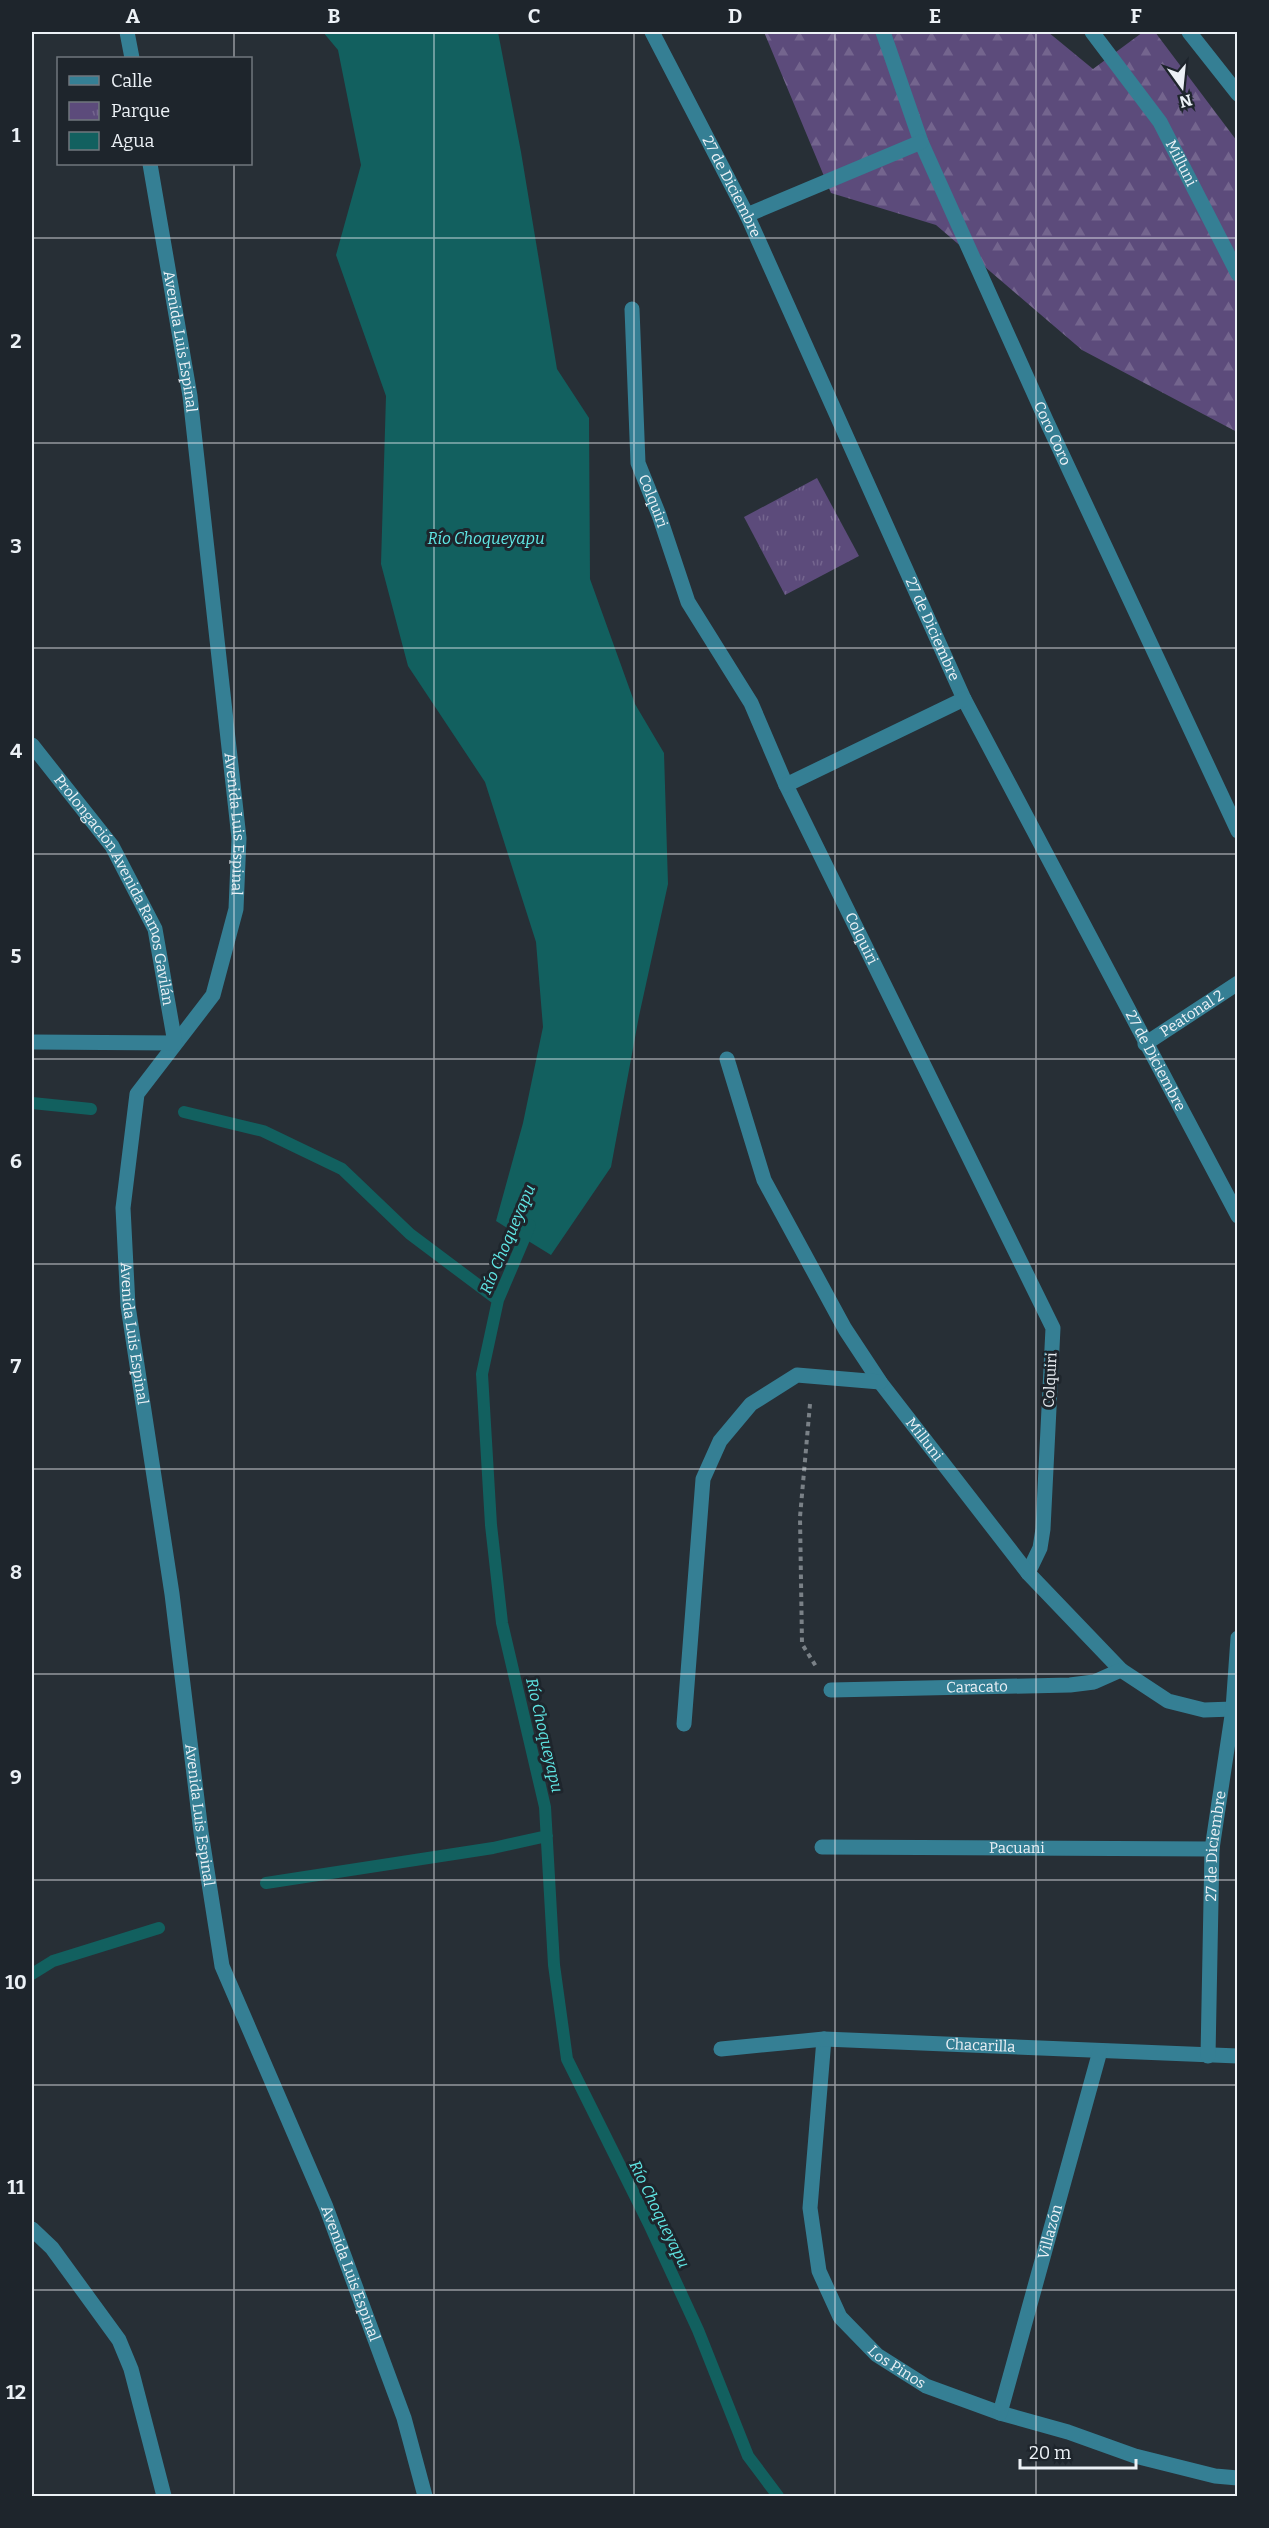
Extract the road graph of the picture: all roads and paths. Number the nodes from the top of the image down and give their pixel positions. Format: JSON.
{"nodes":[{"id":1,"x":127,"y":32,"type":"edge"},
{"id":2,"x":652,"y":32,"type":"edge"},
{"id":3,"x":883,"y":32,"type":"edge"},
{"id":4,"x":1092,"y":32,"type":"edge"},
{"id":5,"x":1189,"y":32,"type":"edge"},
{"id":6,"x":132,"y":57,"type":"edge"},
{"id":7,"x":1238,"y":94,"type":"edge"},
{"id":8,"x":921,"y":142,"type":"junction"},
{"id":9,"x":150,"y":165,"type":"edge"},
{"id":10,"x":747,"y":215,"type":"junction"},
{"id":11,"x":1238,"y":274,"type":"edge"},
{"id":12,"x":632,"y":309,"type":"dead end"},
{"id":13,"x":964,"y":699,"type":"junction"},
{"id":14,"x":32,"y":745,"type":"edge"},
{"id":15,"x":786,"y":785,"type":"junction"},
{"id":16,"x":1238,"y":831,"type":"edge"},
{"id":17,"x":1238,"y":983,"type":"edge"},
{"id":18,"x":32,"y":1042,"type":"edge"},
{"id":19,"x":175,"y":1043,"type":"junction"},
{"id":20,"x":1145,"y":1044,"type":"junction"},
{"id":21,"x":726,"y":1059,"type":"dead end"},
{"id":22,"x":1238,"y":1216,"type":"edge"},
{"id":23,"x":813,"y":1377,"type":"junction"},
{"id":24,"x":880,"y":1382,"type":"junction"},
{"id":25,"x":1028,"y":1573,"type":"junction"},
{"id":26,"x":1238,"y":1638,"type":"edge"},
{"id":27,"x":1121,"y":1670,"type":"junction"},
{"id":28,"x":831,"y":1690,"type":"joint"},
{"id":29,"x":1235,"y":1707,"type":"edge"},
{"id":30,"x":684,"y":1724,"type":"dead end"},
{"id":31,"x":822,"y":1847,"type":"dead end"},
{"id":32,"x":1212,"y":1849,"type":"junction"},
{"id":33,"x":824,"y":2039,"type":"junction"},
{"id":34,"x":721,"y":2049,"type":"dead end"},
{"id":35,"x":1100,"y":2051,"type":"junction"},
{"id":36,"x":1208,"y":2056,"type":"junction"},
{"id":37,"x":1238,"y":2056,"type":"edge"},
{"id":38,"x":32,"y":2229,"type":"edge"},
{"id":39,"x":1000,"y":2413,"type":"junction"},
{"id":40,"x":1238,"y":2478,"type":"edge"},
{"id":41,"x":164,"y":2496,"type":"edge"},
{"id":42,"x":425,"y":2496,"type":"edge"}],
"edges":[{"from":1,"to":6,"type":"street"},
{"from":2,"to":10,"type":"street","name":"27 de Diciembre"},
{"from":3,"to":8,"type":"street","name":"Coro Coro"},
{"from":4,"to":11,"type":"street","name":"Milluni"},
{"from":5,"to":7,"type":"street"},
{"from":8,"to":10,"type":"street"},
{"from":8,"to":16,"type":"street","name":"Coro Coro"},
{"from":9,"to":19,"type":"street","name":"Avenida Luis Espinal"},
{"from":10,"to":13,"type":"street","name":"27 de Diciembre"},
{"from":12,"to":15,"type":"street","name":"Colquiri"},
{"from":13,"to":15,"type":"street"},
{"from":13,"to":20,"type":"street","name":"27 de Diciembre"},
{"from":14,"to":19,"type":"street","name":"Prolongación Avenida Ramos Gavilán"},
{"from":15,"to":25,"type":"street","name":"Colquiri"},
{"from":17,"to":20,"type":"street","name":"Peatonal 2"},
{"from":18,"to":19,"type":"street"},
{"from":19,"to":42,"type":"street","name":"Avenida Luis Espinal"},
{"from":20,"to":22,"type":"street","name":"27 de Diciembre"},
{"from":21,"to":24,"type":"street","name":"Milluni"},
{"from":23,"to":24,"type":"street"},
{"from":23,"to":28,"type":"path"},
{"from":23,"to":30,"type":"street"},
{"from":24,"to":25,"type":"street","name":"Milluni"},
{"from":25,"to":27,"type":"street","name":"Milluni"},
{"from":26,"to":29,"type":"street","name":"27 de Diciembre"},
{"from":27,"to":28,"type":"street","name":"Caracato"},
{"from":27,"to":29,"type":"street","name":"Milluni"},
{"from":29,"to":32,"type":"street","name":"27 de Diciembre"},
{"from":31,"to":32,"type":"street","name":"Pacuani"},
{"from":32,"to":36,"type":"street","name":"27 de Diciembre"},
{"from":33,"to":34,"type":"street","name":"Chacarilla"},
{"from":33,"to":35,"type":"street","name":"Chacarilla"},
{"from":33,"to":39,"type":"street","name":"Los Pinos"},
{"from":35,"to":36,"type":"street","name":"Chacarilla"},
{"from":35,"to":39,"type":"street","name":"Villazón"},
{"from":36,"to":37,"type":"street","name":"Chacarilla"},
{"from":38,"to":41,"type":"street"},
{"from":39,"to":40,"type":"street","name":"Los Pinos"}]}
